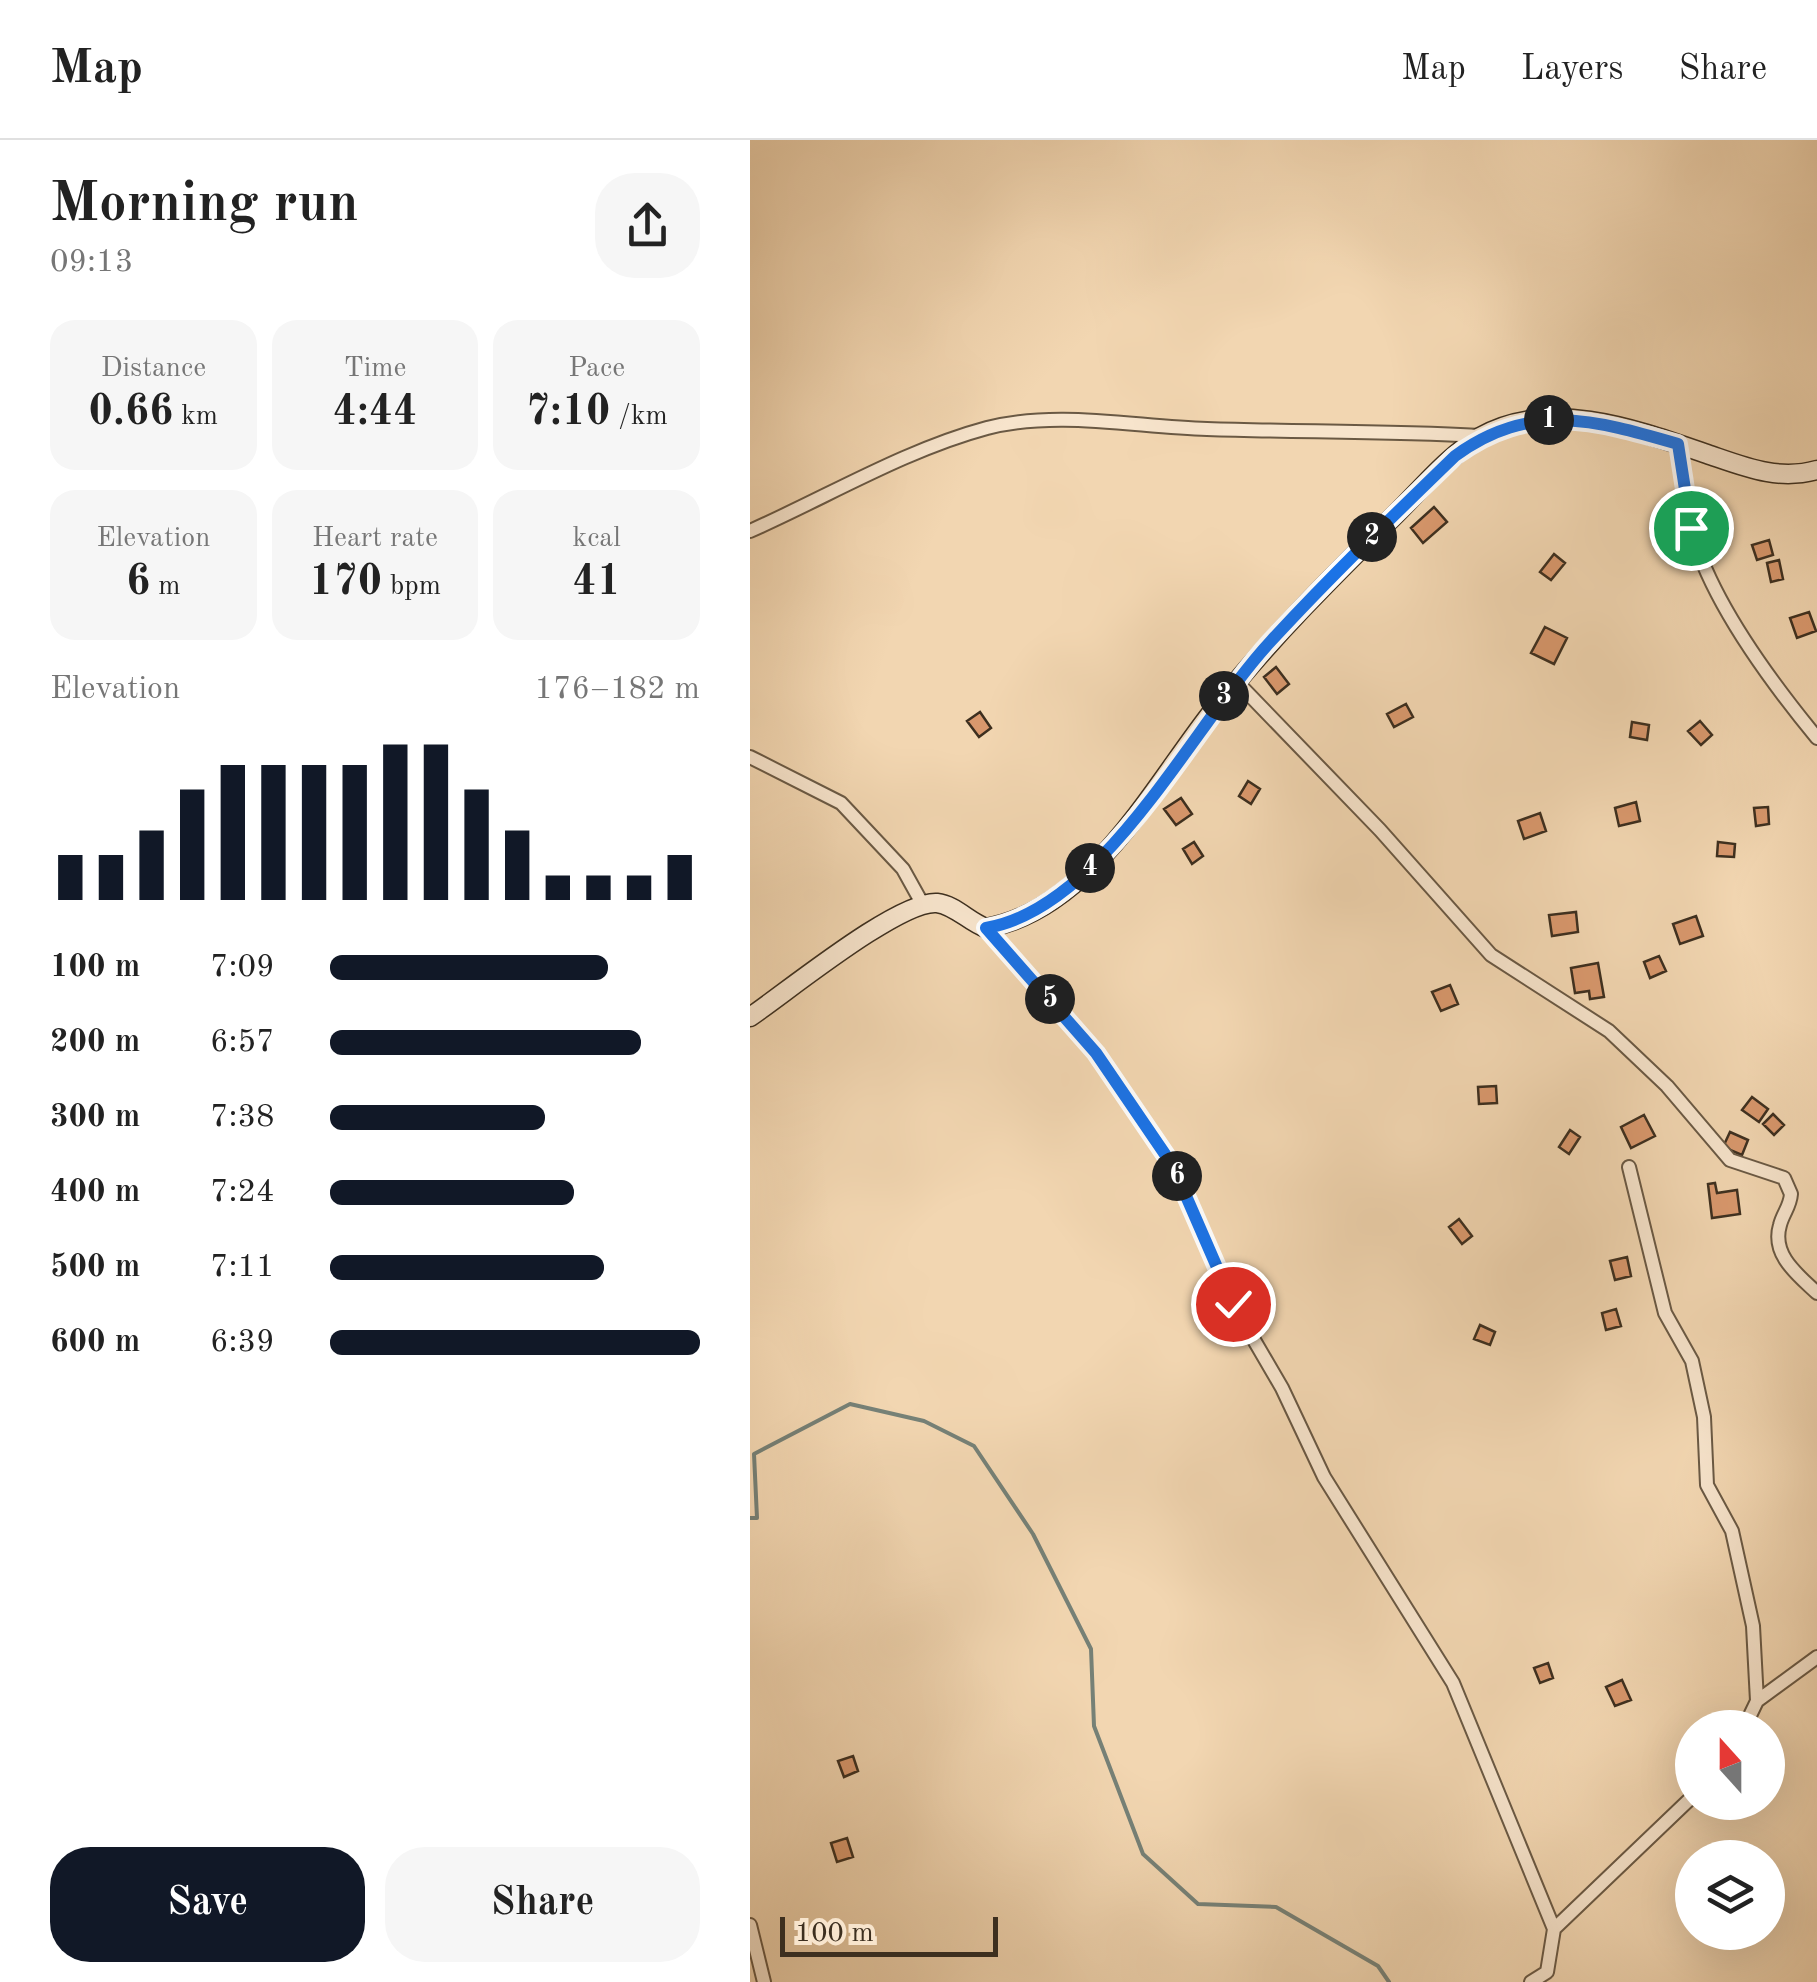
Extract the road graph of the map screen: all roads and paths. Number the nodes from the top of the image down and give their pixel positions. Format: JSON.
{"nodes":[{"id":1,"x":1482,"y":436,"type":"junction"},
{"id":2,"x":1678,"y":444,"type":"junction"},
{"id":3,"x":1817,"y":470,"type":"edge"},
{"id":4,"x":750,"y":531,"type":"edge"},
{"id":5,"x":1236,"y":681,"type":"junction"},
{"id":6,"x":1817,"y":738,"type":"edge"},
{"id":7,"x":750,"y":757,"type":"edge"},
{"id":8,"x":923,"y":905,"type":"junction"},
{"id":9,"x":986,"y":928,"type":"junction"},
{"id":10,"x":750,"y":1016,"type":"edge"},
{"id":11,"x":1629,"y":1167,"type":"dead end"},
{"id":12,"x":1817,"y":1293,"type":"edge"},
{"id":13,"x":1817,"y":1656,"type":"edge"},
{"id":14,"x":1757,"y":1700,"type":"junction"},
{"id":15,"x":1752,"y":1710,"type":"edge"},
{"id":16,"x":1675,"y":1813,"type":"edge"},
{"id":17,"x":750,"y":1925,"type":"edge"},
{"id":18,"x":1554,"y":1930,"type":"junction"},
{"id":19,"x":764,"y":1982,"type":"edge"},
{"id":20,"x":1531,"y":1982,"type":"edge"}],
"edges":[{"from":1,"to":2,"type":"main road"},
{"from":1,"to":4,"type":"street"},
{"from":1,"to":5,"type":"main road"},
{"from":2,"to":3,"type":"main road"},
{"from":2,"to":6,"type":"street"},
{"from":5,"to":9,"type":"main road"},
{"from":5,"to":12,"type":"street"},
{"from":7,"to":8,"type":"street"},
{"from":8,"to":9,"type":"main road"},
{"from":8,"to":10,"type":"main road"},
{"from":9,"to":18,"type":"street"},
{"from":11,"to":14,"type":"street"},
{"from":13,"to":14,"type":"street"},
{"from":14,"to":15,"type":"street"},
{"from":16,"to":18,"type":"street"},
{"from":17,"to":19,"type":"street"},
{"from":18,"to":20,"type":"street"}]}
